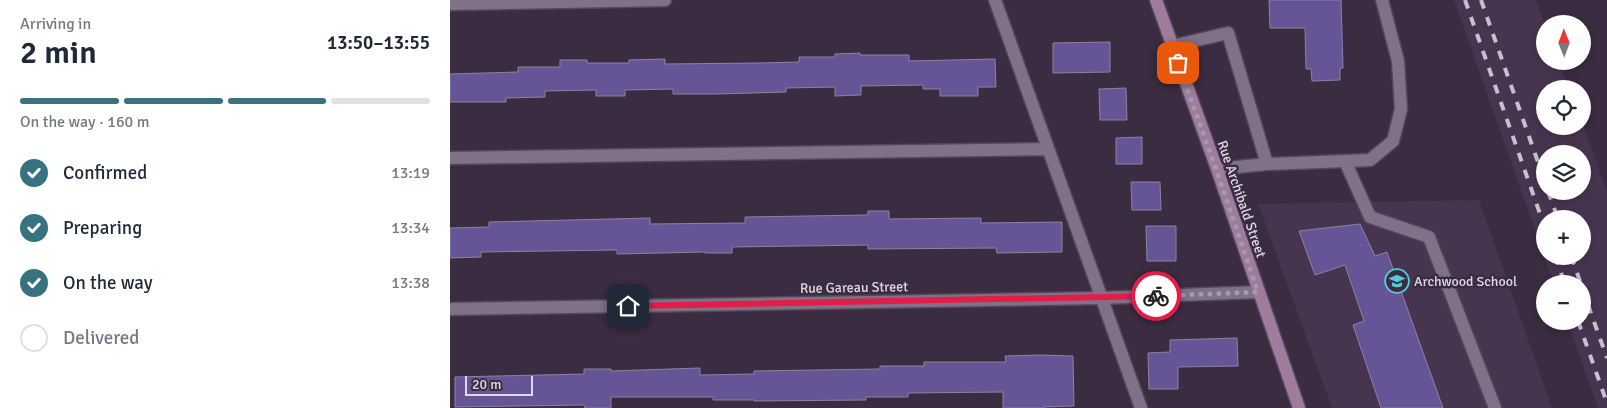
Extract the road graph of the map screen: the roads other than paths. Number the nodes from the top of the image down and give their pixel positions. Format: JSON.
{"nodes":[{"id":1,"x":665,"y":0,"type":"edge"},
{"id":2,"x":995,"y":0,"type":"edge"},
{"id":3,"x":1156,"y":0,"type":"edge"},
{"id":4,"x":1382,"y":0,"type":"edge"},
{"id":5,"x":450,"y":4,"type":"edge"},
{"id":6,"x":1172,"y":46,"type":"junction"},
{"id":7,"x":1047,"y":149,"type":"junction"},
{"id":8,"x":450,"y":158,"type":"edge"},
{"id":9,"x":1345,"y":161,"type":"junction"},
{"id":10,"x":1267,"y":164,"type":"junction"},
{"id":11,"x":1216,"y":169,"type":"junction"},
{"id":12,"x":1258,"y":292,"type":"junction"},
{"id":13,"x":1102,"y":298,"type":"junction"},
{"id":14,"x":450,"y":309,"type":"edge"},
{"id":15,"x":1141,"y":408,"type":"edge"},
{"id":16,"x":1300,"y":408,"type":"edge"},
{"id":17,"x":1495,"y":408,"type":"edge"}],
"edges":[{"from":1,"to":5,"type":"street"},
{"from":2,"to":7,"type":"street"},
{"from":3,"to":6,"type":"main road","name":"Rue Archibald Street"},
{"from":4,"to":9,"type":"street"},
{"from":6,"to":10,"type":"street"},
{"from":6,"to":11,"type":"main road","name":"Rue Archibald Street"},
{"from":7,"to":8,"type":"street"},
{"from":7,"to":13,"type":"street"},
{"from":9,"to":10,"type":"street"},
{"from":9,"to":17,"type":"street"},
{"from":10,"to":11,"type":"street"},
{"from":11,"to":12,"type":"main road","name":"Rue Archibald Street"},
{"from":12,"to":13,"type":"street","name":"Rue Gareau Street"},
{"from":12,"to":16,"type":"main road","name":"Rue Archibald Street"},
{"from":13,"to":14,"type":"street","name":"Rue Gareau Street"},
{"from":13,"to":15,"type":"street"}]}
